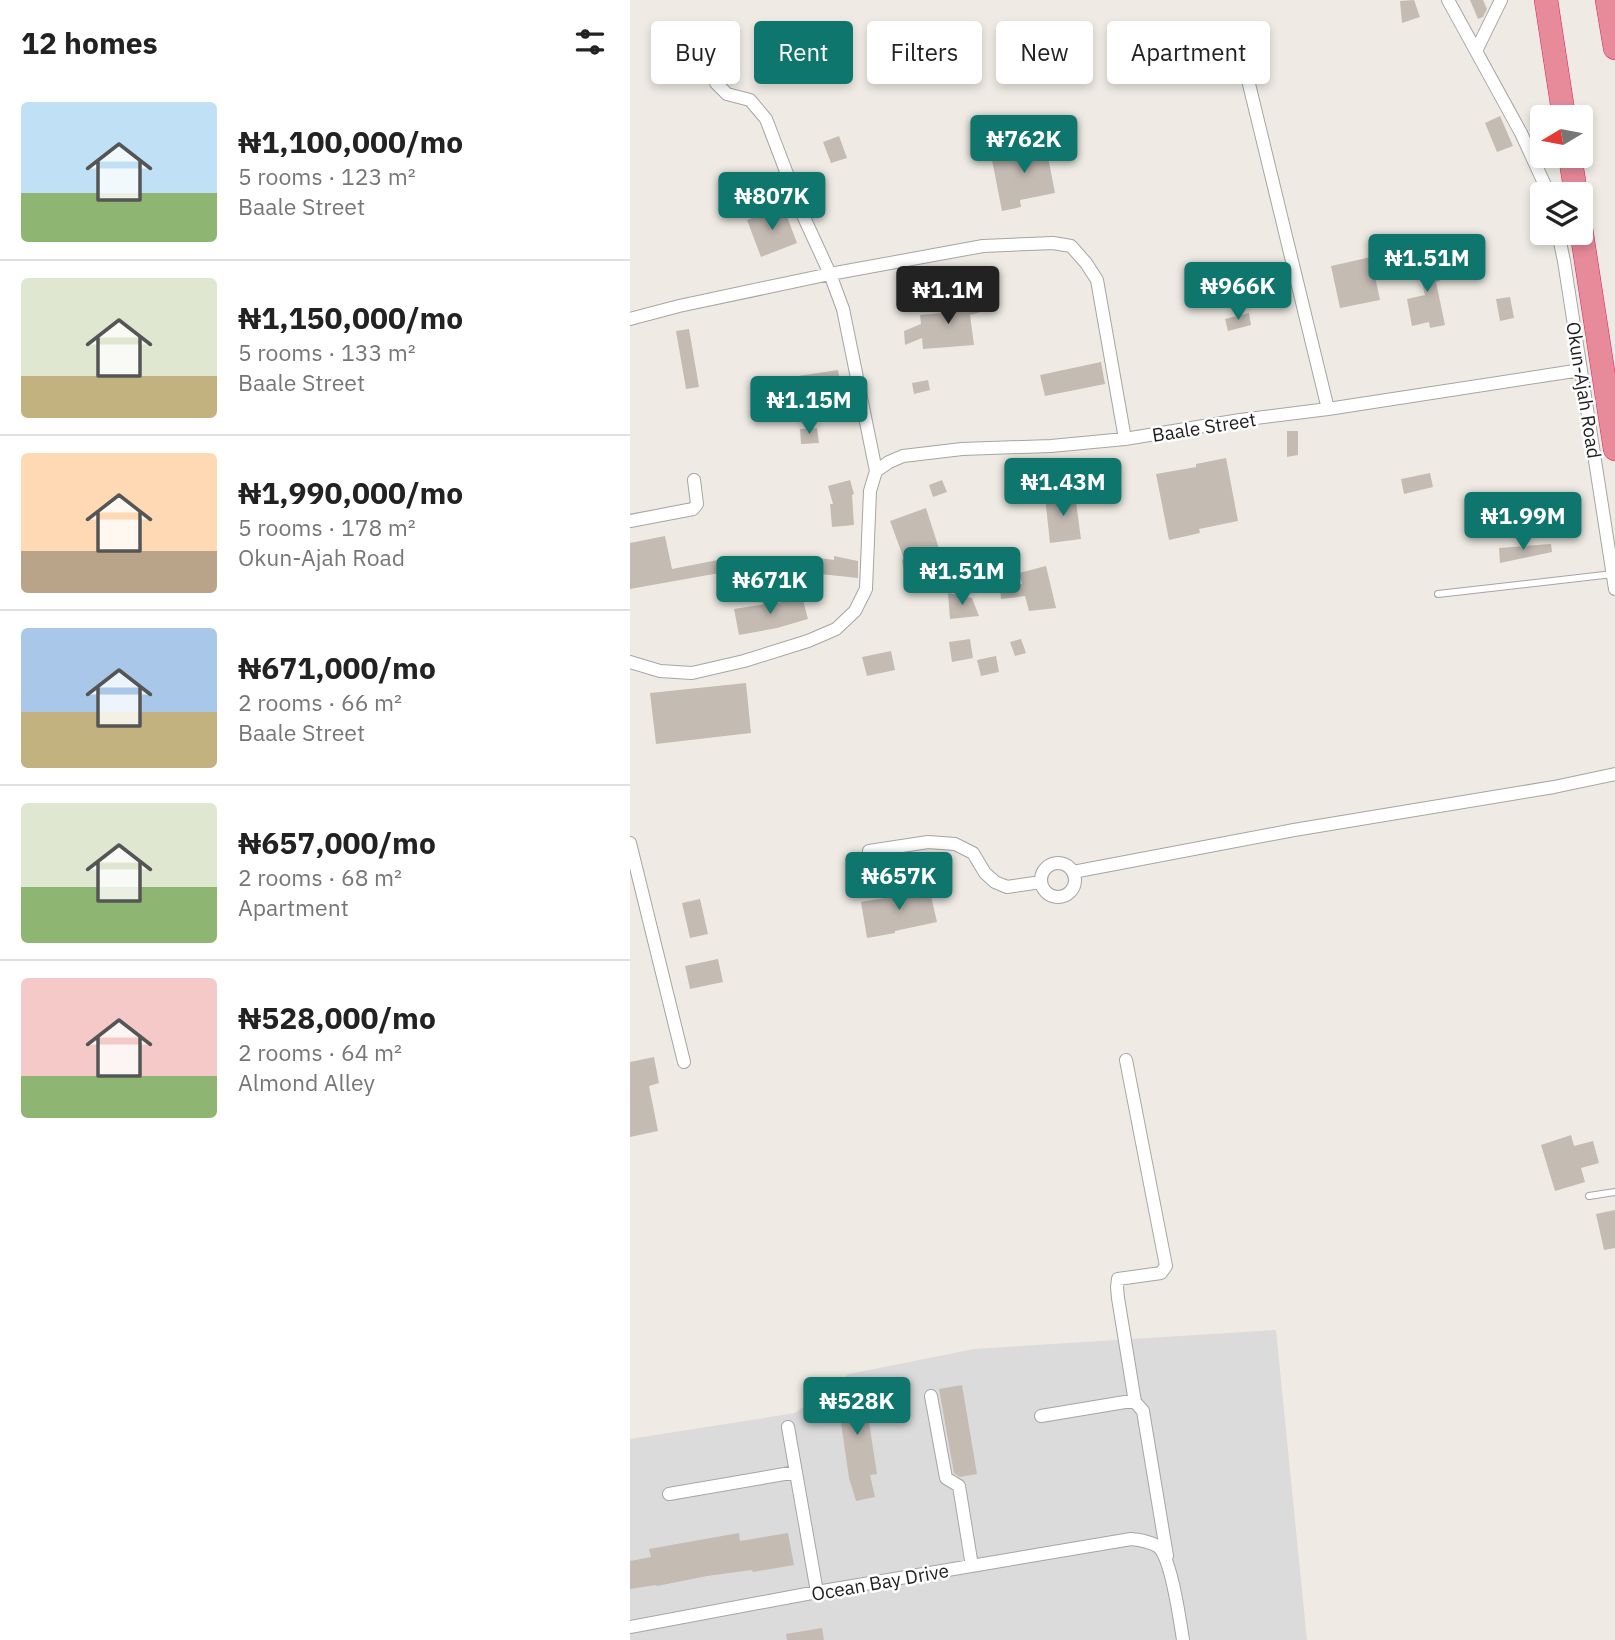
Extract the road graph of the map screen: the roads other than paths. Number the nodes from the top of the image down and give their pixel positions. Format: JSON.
{"nodes":[{"id":1,"x":1448,"y":0,"type":"edge"},
{"id":2,"x":1501,"y":0,"type":"edge"},
{"id":3,"x":1546,"y":0,"type":"edge"},
{"id":4,"x":1607,"y":0,"type":"edge"},
{"id":5,"x":1615,"y":48,"type":"edge"},
{"id":6,"x":1476,"y":51,"type":"junction"},
{"id":7,"x":718,"y":84,"type":"edge"},
{"id":8,"x":1249,"y":84,"type":"edge"},
{"id":9,"x":1562,"y":105,"type":"edge"},
{"id":10,"x":1543,"y":182,"type":"edge"},
{"id":11,"x":1561,"y":245,"type":"edge"},
{"id":12,"x":1584,"y":245,"type":"edge"},
{"id":13,"x":830,"y":274,"type":"junction"},
{"id":14,"x":630,"y":319,"type":"edge"},
{"id":15,"x":1581,"y":370,"type":"junction"},
{"id":16,"x":1328,"y":409,"type":"junction"},
{"id":17,"x":1125,"y":439,"type":"junction"},
{"id":18,"x":1615,"y":449,"type":"edge"},
{"id":19,"x":876,"y":471,"type":"junction"},
{"id":20,"x":695,"y":480,"type":"dead end"},
{"id":21,"x":630,"y":521,"type":"edge"},
{"id":22,"x":1613,"y":574,"type":"junction"},
{"id":23,"x":1615,"y":589,"type":"edge"},
{"id":24,"x":1438,"y":594,"type":"dead end"},
{"id":25,"x":630,"y":662,"type":"edge"},
{"id":26,"x":1615,"y":774,"type":"edge"},
{"id":27,"x":630,"y":842,"type":"edge"},
{"id":28,"x":869,"y":851,"type":"dead end"},
{"id":29,"x":1073,"y":872,"type":"junction"},
{"id":30,"x":1041,"y":883,"type":"junction"},
{"id":31,"x":1126,"y":1060,"type":"dead end"},
{"id":32,"x":684,"y":1062,"type":"dead end"},
{"id":33,"x":1615,"y":1192,"type":"edge"},
{"id":34,"x":1589,"y":1196,"type":"dead end"},
{"id":35,"x":931,"y":1396,"type":"dead end"},
{"id":36,"x":1135,"y":1402,"type":"junction"},
{"id":37,"x":1041,"y":1416,"type":"dead end"},
{"id":38,"x":788,"y":1427,"type":"dead end"},
{"id":39,"x":796,"y":1472,"type":"junction"},
{"id":40,"x":669,"y":1494,"type":"dead end"},
{"id":41,"x":1168,"y":1564,"type":"junction"},
{"id":42,"x":972,"y":1566,"type":"junction"},
{"id":43,"x":817,"y":1592,"type":"junction"},
{"id":44,"x":630,"y":1627,"type":"edge"},
{"id":45,"x":1184,"y":1640,"type":"edge"}],
"edges":[{"from":1,"to":6,"type":"street"},
{"from":2,"to":6,"type":"street"},
{"from":3,"to":9,"type":"highway"},
{"from":4,"to":5,"type":"highway"},
{"from":6,"to":10,"type":"street"},
{"from":7,"to":13,"type":"street"},
{"from":8,"to":16,"type":"street"},
{"from":11,"to":15,"type":"street","name":"Okun-Ajah Road"},
{"from":12,"to":18,"type":"highway"},
{"from":13,"to":14,"type":"street"},
{"from":13,"to":17,"type":"street"},
{"from":13,"to":19,"type":"street"},
{"from":15,"to":16,"type":"street","name":"Baale Street"},
{"from":15,"to":22,"type":"street","name":"Okun-Ajah Road"},
{"from":16,"to":17,"type":"street","name":"Baale Street"},
{"from":17,"to":19,"type":"street","name":"Baale Street"},
{"from":19,"to":25,"type":"street"},
{"from":20,"to":21,"type":"street"},
{"from":22,"to":23,"type":"street","name":"Okun-Ajah Road"},
{"from":22,"to":24,"type":"lane"},
{"from":26,"to":29,"type":"street"},
{"from":27,"to":32,"type":"street"},
{"from":28,"to":30,"type":"street"},
{"from":29,"to":30,"type":"street"},
{"from":29,"to":30,"type":"street"},
{"from":31,"to":36,"type":"street"},
{"from":33,"to":34,"type":"lane"},
{"from":35,"to":42,"type":"street"},
{"from":36,"to":37,"type":"street"},
{"from":36,"to":41,"type":"street"},
{"from":38,"to":39,"type":"street"},
{"from":39,"to":40,"type":"street"},
{"from":39,"to":43,"type":"street"},
{"from":41,"to":42,"type":"street","name":"Ocean Bay Drive"},
{"from":41,"to":45,"type":"street"},
{"from":42,"to":43,"type":"street","name":"Ocean Bay Drive"},
{"from":43,"to":44,"type":"street","name":"Ocean Bay Drive"}]}
